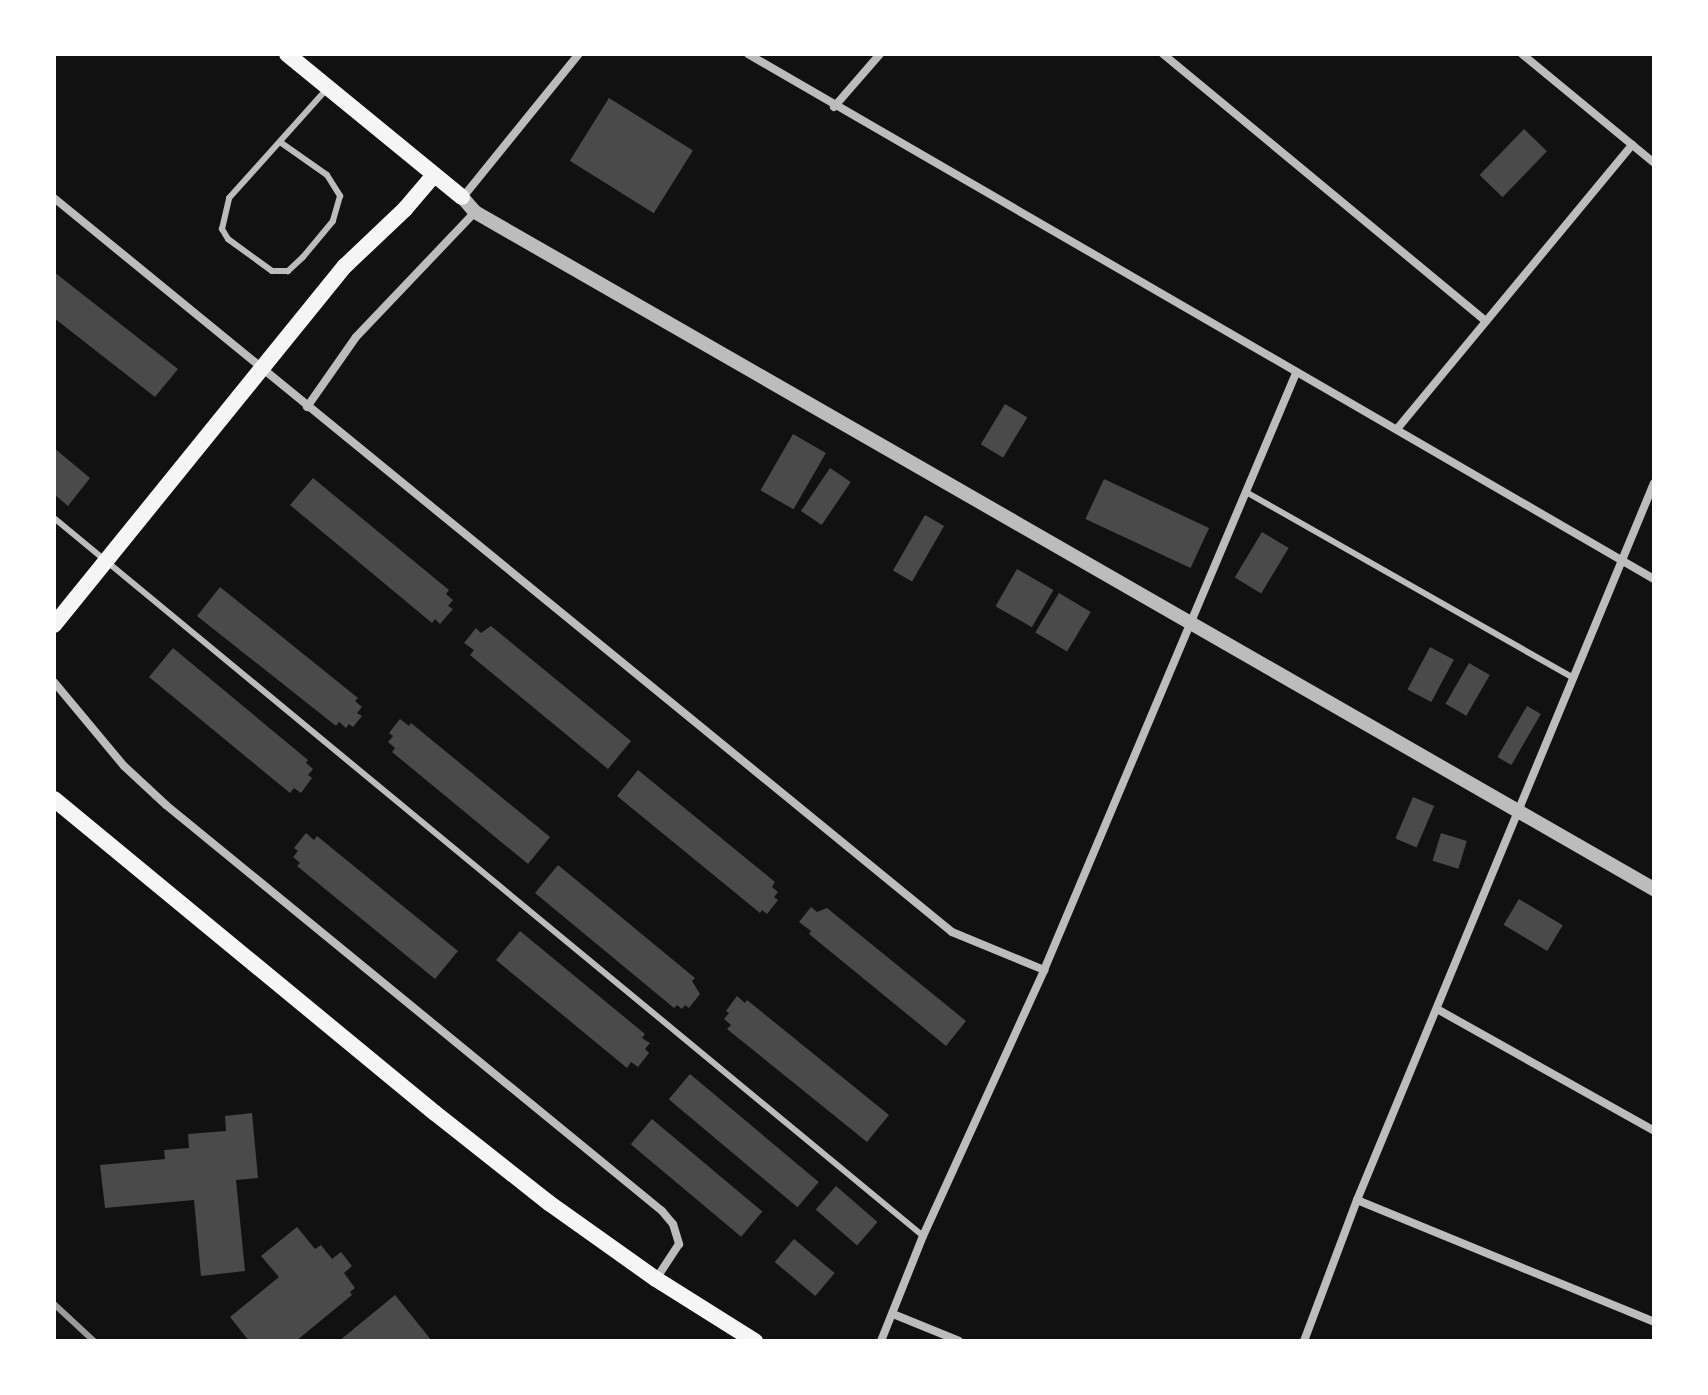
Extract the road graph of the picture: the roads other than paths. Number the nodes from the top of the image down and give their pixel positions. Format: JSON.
{"nodes":[{"id":1,"x":287,"y":54,"type":"edge"},
{"id":2,"x":579,"y":54,"type":"edge"},
{"id":3,"x":748,"y":54,"type":"edge"},
{"id":4,"x":880,"y":54,"type":"edge"},
{"id":5,"x":1163,"y":54,"type":"edge"},
{"id":6,"x":1522,"y":54,"type":"edge"},
{"id":7,"x":328,"y":87,"type":"junction"},
{"id":8,"x":834,"y":107,"type":"junction"},
{"id":9,"x":280,"y":142,"type":"junction"},
{"id":10,"x":1632,"y":145,"type":"junction"},
{"id":11,"x":1654,"y":163,"type":"edge"},
{"id":12,"x":434,"y":175,"type":"junction"},
{"id":13,"x":462,"y":197,"type":"junction"},
{"id":14,"x":54,"y":198,"type":"edge"},
{"id":15,"x":475,"y":212,"type":"junction"},
{"id":16,"x":1486,"y":321,"type":"junction"},
{"id":17,"x":1296,"y":373,"type":"junction"},
{"id":18,"x":307,"y":407,"type":"junction"},
{"id":19,"x":1397,"y":429,"type":"junction"},
{"id":20,"x":1654,"y":483,"type":"edge"},
{"id":21,"x":1246,"y":492,"type":"junction"},
{"id":22,"x":54,"y":518,"type":"edge"},
{"id":23,"x":1621,"y":560,"type":"junction"},
{"id":24,"x":1654,"y":579,"type":"edge"},
{"id":25,"x":1191,"y":622,"type":"junction"},
{"id":26,"x":54,"y":625,"type":"edge"},
{"id":27,"x":1573,"y":678,"type":"junction"},
{"id":28,"x":54,"y":682,"type":"edge"},
{"id":29,"x":54,"y":799,"type":"edge"},
{"id":30,"x":1520,"y":812,"type":"junction"},
{"id":31,"x":1654,"y":889,"type":"edge"},
{"id":32,"x":1044,"y":970,"type":"junction"},
{"id":33,"x":1437,"y":1009,"type":"junction"},
{"id":34,"x":1654,"y":1131,"type":"edge"},
{"id":35,"x":1357,"y":1200,"type":"junction"},
{"id":36,"x":923,"y":1236,"type":"junction"},
{"id":37,"x":656,"y":1279,"type":"junction"},
{"id":38,"x":893,"y":1314,"type":"junction"},
{"id":39,"x":1654,"y":1322,"type":"edge"},
{"id":40,"x":755,"y":1341,"type":"edge"},
{"id":41,"x":881,"y":1341,"type":"edge"},
{"id":42,"x":959,"y":1341,"type":"edge"},
{"id":43,"x":1304,"y":1341,"type":"edge"}],
"edges":[{"from":1,"to":7,"type":"main road"},
{"from":2,"to":13,"type":"street"},
{"from":3,"to":8,"type":"street"},
{"from":4,"to":8,"type":"street"},
{"from":5,"to":16,"type":"street"},
{"from":6,"to":10,"type":"street"},
{"from":7,"to":9,"type":"lane"},
{"from":7,"to":12,"type":"main road"},
{"from":8,"to":17,"type":"street"},
{"from":9,"to":9,"type":"lane"},
{"from":10,"to":11,"type":"street"},
{"from":10,"to":16,"type":"street"},
{"from":12,"to":13,"type":"main road"},
{"from":12,"to":26,"type":"main road"},
{"from":13,"to":15,"type":"street"},
{"from":14,"to":18,"type":"street"},
{"from":15,"to":18,"type":"street"},
{"from":15,"to":25,"type":"street"},
{"from":16,"to":19,"type":"street"},
{"from":17,"to":19,"type":"street"},
{"from":17,"to":21,"type":"street"},
{"from":18,"to":32,"type":"street"},
{"from":19,"to":23,"type":"street"},
{"from":20,"to":23,"type":"street"},
{"from":21,"to":25,"type":"street"},
{"from":21,"to":27,"type":"lane"},
{"from":22,"to":36,"type":"lane"},
{"from":23,"to":24,"type":"street"},
{"from":23,"to":27,"type":"street"},
{"from":25,"to":30,"type":"street"},
{"from":25,"to":32,"type":"street"},
{"from":27,"to":30,"type":"street"},
{"from":28,"to":37,"type":"street"},
{"from":29,"to":37,"type":"main road"},
{"from":30,"to":31,"type":"street"},
{"from":30,"to":33,"type":"street"},
{"from":32,"to":36,"type":"street"},
{"from":33,"to":34,"type":"street"},
{"from":33,"to":35,"type":"street"},
{"from":35,"to":39,"type":"street"},
{"from":35,"to":43,"type":"street"},
{"from":36,"to":38,"type":"street"},
{"from":37,"to":40,"type":"main road"},
{"from":38,"to":41,"type":"street"},
{"from":38,"to":42,"type":"street"}]}
